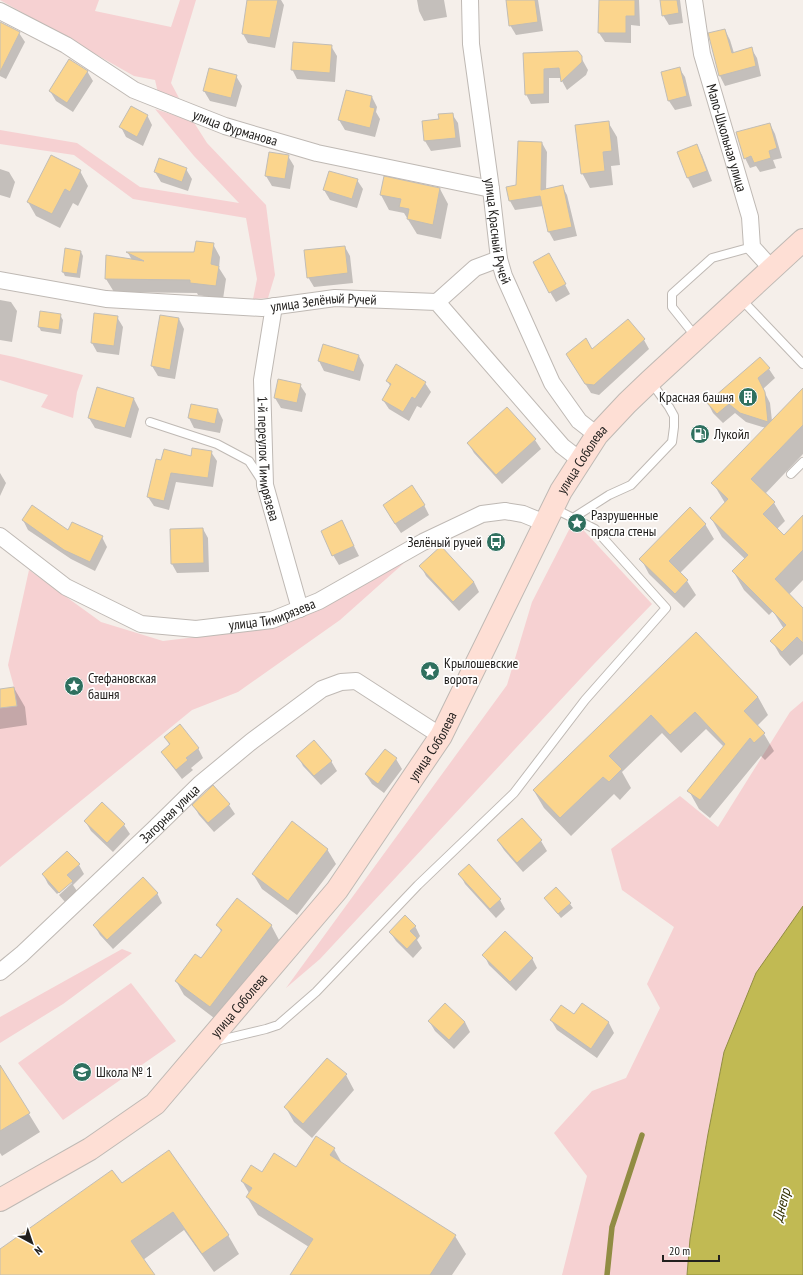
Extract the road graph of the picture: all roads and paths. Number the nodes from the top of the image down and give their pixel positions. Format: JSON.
{"nodes":[{"id":1,"x":470,"y":0,"type":"edge"},
{"id":2,"x":694,"y":0,"type":"edge"},
{"id":3,"x":0,"y":11,"type":"edge"},
{"id":4,"x":491,"y":189,"type":"junction"},
{"id":5,"x":803,"y":240,"type":"edge"},
{"id":6,"x":752,"y":246,"type":"junction"},
{"id":7,"x":499,"y":259,"type":"junction"},
{"id":8,"x":772,"y":269,"type":"junction"},
{"id":9,"x":0,"y":280,"type":"edge"},
{"id":10,"x":740,"y":298,"type":"junction"},
{"id":11,"x":437,"y":302,"type":"junction"},
{"id":12,"x":274,"y":306,"type":"junction"},
{"id":13,"x":697,"y":338,"type":"junction"},
{"id":14,"x":803,"y":364,"type":"edge"},
{"id":15,"x":650,"y":381,"type":"junction"},
{"id":16,"x":150,"y":422,"type":"dead end"},
{"id":17,"x":597,"y":435,"type":"junction"},
{"id":18,"x":580,"y":460,"type":"junction"},
{"id":19,"x":803,"y":462,"type":"edge"},
{"id":20,"x":791,"y":474,"type":"dead end"},
{"id":21,"x":265,"y":485,"type":"junction"},
{"id":22,"x":549,"y":515,"type":"junction"},
{"id":23,"x":573,"y":518,"type":"junction"},
{"id":24,"x":0,"y":536,"type":"edge"},
{"id":25,"x":300,"y":609,"type":"junction"},
{"id":26,"x":441,"y":736,"type":"junction"},
{"id":27,"x":0,"y":972,"type":"edge"},
{"id":28,"x":207,"y":1043,"type":"junction"},
{"id":29,"x":0,"y":1200,"type":"edge"}],
"edges":[{"from":1,"to":4,"type":"street","name":"улица Красный Ручей"},
{"from":2,"to":6,"type":"street","name":"Мало-Школьная улица"},
{"from":3,"to":4,"type":"street","name":"улица Фурманова"},
{"from":4,"to":7,"type":"street","name":"улица Красный Ручей"},
{"from":5,"to":8,"type":"main road","name":"улица Соболева"},
{"from":6,"to":8,"type":"street"},
{"from":6,"to":13,"type":"lane"},
{"from":7,"to":11,"type":"street"},
{"from":7,"to":17,"type":"street","name":"улица Красный Ручей"},
{"from":8,"to":10,"type":"main road","name":"улица Соболева"},
{"from":9,"to":12,"type":"street","name":"улица Зелёный Ручей"},
{"from":10,"to":13,"type":"main road","name":"улица Соболева"},
{"from":10,"to":14,"type":"lane"},
{"from":11,"to":12,"type":"street","name":"улица Зелёный Ручей"},
{"from":11,"to":18,"type":"street"},
{"from":12,"to":21,"type":"street","name":"1-й переулок Тимирязева"},
{"from":13,"to":15,"type":"main road","name":"улица Соболева"},
{"from":15,"to":17,"type":"main road","name":"улица Соболева"},
{"from":15,"to":23,"type":"lane"},
{"from":16,"to":21,"type":"lane"},
{"from":17,"to":18,"type":"main road","name":"улица Соболева"},
{"from":18,"to":22,"type":"main road","name":"улица Соболева"},
{"from":19,"to":20,"type":"lane"},
{"from":21,"to":25,"type":"street","name":"1-й переулок Тимирязева"},
{"from":22,"to":23,"type":"lane"},
{"from":22,"to":25,"type":"street","name":"улица Тимирязева"},
{"from":22,"to":26,"type":"main road","name":"улица Соболева"},
{"from":23,"to":28,"type":"lane"},
{"from":24,"to":25,"type":"street","name":"улица Тимирязева"},
{"from":26,"to":27,"type":"street","name":"Загорная улица"},
{"from":26,"to":28,"type":"main road","name":"улица Соболева"},
{"from":28,"to":29,"type":"main road","name":"улица Соболева"}]}
